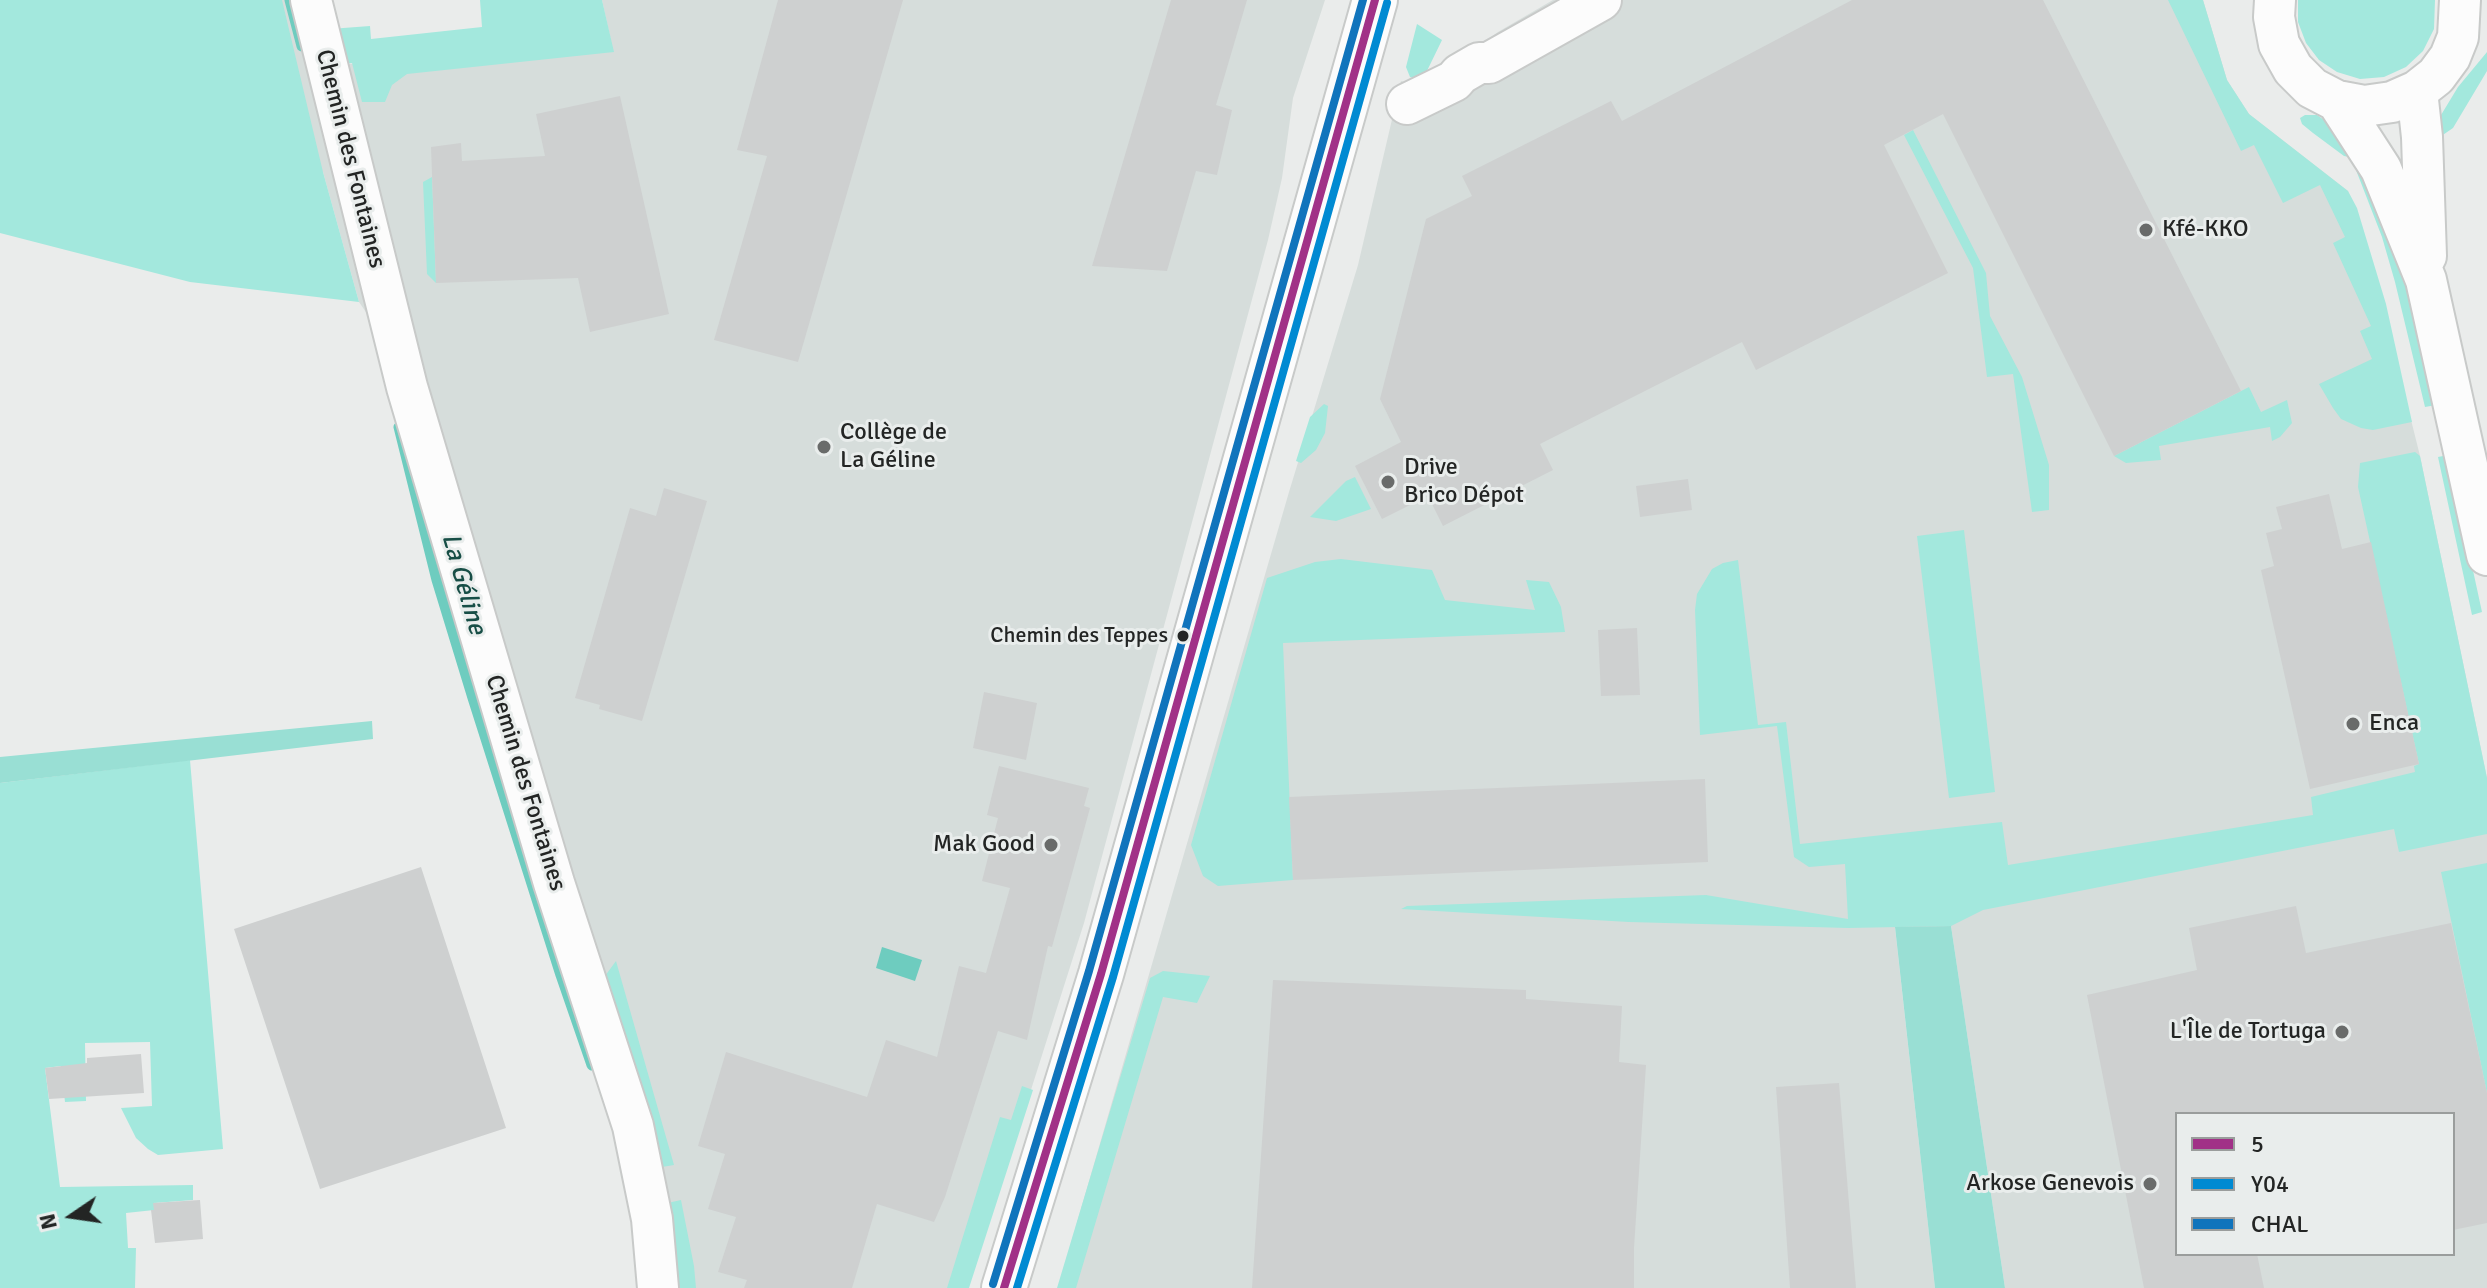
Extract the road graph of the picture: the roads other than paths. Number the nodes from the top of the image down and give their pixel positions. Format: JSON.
{"nodes":[{"id":1,"x":311,"y":0,"type":"edge"},
{"id":2,"x":1375,"y":0,"type":"edge"},
{"id":3,"x":1601,"y":0,"type":"edge"},
{"id":4,"x":2460,"y":0,"type":"edge"},
{"id":5,"x":2269,"y":6,"type":"edge"},
{"id":6,"x":2487,"y":34,"type":"edge"},
{"id":7,"x":2450,"y":57,"type":"junction"},
{"id":8,"x":2417,"y":91,"type":"junction"},
{"id":9,"x":2337,"y":101,"type":"junction"},
{"id":10,"x":1407,"y":104,"type":"dead end"},
{"id":11,"x":2426,"y":280,"type":"junction"},
{"id":12,"x":2487,"y":555,"type":"edge"},
{"id":13,"x":658,"y":1288,"type":"edge"},
{"id":14,"x":1004,"y":1288,"type":"edge"}],
"edges":[{"from":1,"to":13,"type":"street","name":"Chemin des Fontaines"},
{"from":2,"to":14,"type":"main road"},
{"from":3,"to":10,"type":"street"},
{"from":4,"to":7,"type":"street"},
{"from":5,"to":9,"type":"street"},
{"from":6,"to":7,"type":"street"},
{"from":7,"to":8,"type":"street"},
{"from":8,"to":9,"type":"street"},
{"from":8,"to":11,"type":"street"},
{"from":9,"to":11,"type":"street"},
{"from":11,"to":12,"type":"street"}]}
